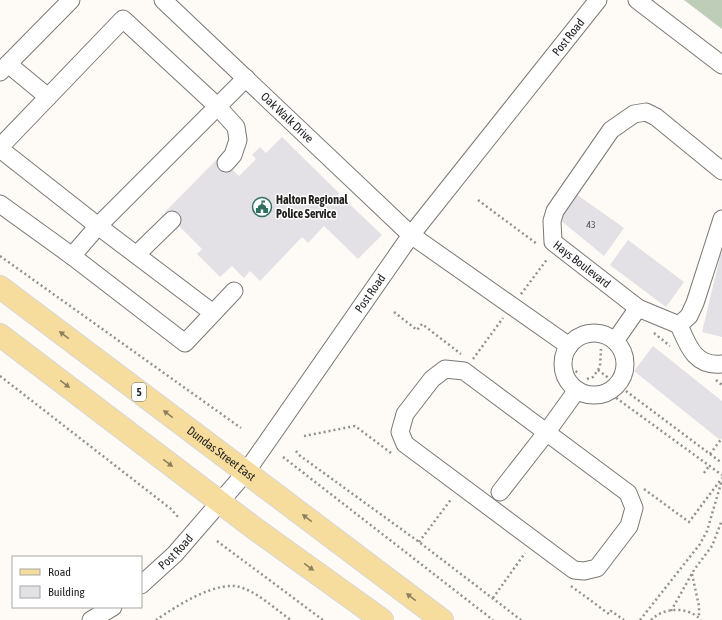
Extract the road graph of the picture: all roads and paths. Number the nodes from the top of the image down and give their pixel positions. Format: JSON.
{"nodes":[{"id":1,"x":71,"y":0,"type":"edge"},
{"id":2,"x":163,"y":0,"type":"edge"},
{"id":3,"x":598,"y":0,"type":"edge"},
{"id":4,"x":637,"y":0,"type":"edge"},
{"id":5,"x":722,"y":65,"type":"edge"},
{"id":6,"x":4,"y":68,"type":"edge"},
{"id":7,"x":246,"y":78,"type":"junction"},
{"id":8,"x":48,"y":97,"type":"junction"},
{"id":9,"x":218,"y":107,"type":"junction"},
{"id":10,"x":0,"y":148,"type":"edge"},
{"id":11,"x":226,"y":164,"type":"dead end"},
{"id":12,"x":722,"y":170,"type":"edge"},
{"id":13,"x":0,"y":204,"type":"edge"},
{"id":14,"x":722,"y":219,"type":"edge"},
{"id":15,"x":172,"y":220,"type":"dead end"},
{"id":16,"x":98,"y":226,"type":"junction"},
{"id":17,"x":411,"y":236,"type":"junction"},
{"id":18,"x":137,"y":254,"type":"junction"},
{"id":19,"x":550,"y":254,"type":"dead end"},
{"id":20,"x":0,"y":256,"type":"edge"},
{"id":21,"x":72,"y":256,"type":"junction"},
{"id":22,"x":0,"y":287,"type":"edge"},
{"id":23,"x":234,"y":291,"type":"dead end"},
{"id":24,"x":520,"y":295,"type":"dead end"},
{"id":25,"x":638,"y":308,"type":"junction"},
{"id":26,"x":394,"y":312,"type":"dead end"},
{"id":27,"x":213,"y":313,"type":"junction"},
{"id":28,"x":503,"y":319,"type":"dead end"},
{"id":29,"x":679,"y":325,"type":"junction"},
{"id":30,"x":0,"y":335,"type":"edge"},
{"id":31,"x":610,"y":338,"type":"junction"},
{"id":32,"x":569,"y":346,"type":"junction"},
{"id":33,"x":563,"y":363,"type":"junction"},
{"id":34,"x":722,"y":364,"type":"edge"},
{"id":35,"x":468,"y":366,"type":"junction"},
{"id":36,"x":598,"y":370,"type":"junction"},
{"id":37,"x":0,"y":376,"type":"edge"},
{"id":38,"x":613,"y":389,"type":"junction"},
{"id":39,"x":577,"y":390,"type":"junction"},
{"id":40,"x":242,"y":428,"type":"dead end"},
{"id":41,"x":546,"y":433,"type":"junction"},
{"id":42,"x":304,"y":436,"type":"dead end"},
{"id":43,"x":722,"y":438,"type":"edge"},
{"id":44,"x":373,"y":440,"type":"dead end"},
{"id":45,"x":296,"y":451,"type":"dead end"},
{"id":46,"x":710,"y":454,"type":"junction"},
{"id":47,"x":283,"y":457,"type":"dead end"},
{"id":48,"x":722,"y":463,"type":"edge"},
{"id":49,"x":709,"y":466,"type":"junction"},
{"id":50,"x":246,"y":472,"type":"junction"},
{"id":51,"x":704,"y":473,"type":"dead end"},
{"id":52,"x":722,"y":475,"type":"edge"},
{"id":53,"x":722,"y":479,"type":"edge"},
{"id":54,"x":500,"y":492,"type":"dead end"},
{"id":55,"x":710,"y":495,"type":"dead end"},
{"id":56,"x":452,"y":498,"type":"dead end"},
{"id":57,"x":219,"y":502,"type":"junction"},
{"id":58,"x":178,"y":517,"type":"dead end"},
{"id":59,"x":722,"y":520,"type":"edge"},
{"id":60,"x":217,"y":541,"type":"dead end"},
{"id":61,"x":419,"y":542,"type":"junction"},
{"id":62,"x":525,"y":552,"type":"dead end"},
{"id":63,"x":692,"y":574,"type":"junction"},
{"id":64,"x":142,"y":584,"type":"edge"},
{"id":65,"x":493,"y":598,"type":"junction"},
{"id":66,"x":111,"y":608,"type":"edge"},
{"id":67,"x":671,"y":611,"type":"junction"},
{"id":68,"x":700,"y":619,"type":"edge"},
{"id":69,"x":91,"y":620,"type":"edge"},
{"id":70,"x":156,"y":620,"type":"edge"},
{"id":71,"x":291,"y":620,"type":"edge"},
{"id":72,"x":323,"y":620,"type":"edge"},
{"id":73,"x":382,"y":620,"type":"edge"},
{"id":74,"x":442,"y":620,"type":"edge"},
{"id":75,"x":493,"y":620,"type":"edge"},
{"id":76,"x":521,"y":620,"type":"edge"},
{"id":77,"x":640,"y":620,"type":"edge"},
{"id":78,"x":651,"y":620,"type":"edge"}],
"edges":[{"from":1,"to":6,"type":"street"},
{"from":2,"to":7,"type":"street","name":"Oak Walk Drive"},
{"from":3,"to":17,"type":"street","name":"Post Road"},
{"from":4,"to":5,"type":"street"},
{"from":6,"to":8,"type":"street"},
{"from":7,"to":9,"type":"street"},
{"from":7,"to":17,"type":"street","name":"Oak Walk Drive"},
{"from":8,"to":9,"type":"street"},
{"from":8,"to":10,"type":"street"},
{"from":9,"to":11,"type":"street"},
{"from":9,"to":16,"type":"street"},
{"from":10,"to":16,"type":"street"},
{"from":12,"to":25,"type":"street","name":"Hays Boulevard"},
{"from":13,"to":21,"type":"street"},
{"from":14,"to":29,"type":"street"},
{"from":15,"to":18,"type":"street"},
{"from":16,"to":18,"type":"street"},
{"from":16,"to":21,"type":"street"},
{"from":17,"to":32,"type":"street","name":"Oak Walk Drive"},
{"from":17,"to":50,"type":"street","name":"Post Road"},
{"from":18,"to":27,"type":"street"},
{"from":19,"to":24,"type":"path"},
{"from":20,"to":40,"type":"path"},
{"from":21,"to":27,"type":"street"},
{"from":50,"to":22,"type":"main road","name":"Dundas Street East","number":"5","one_way":true},
{"from":23,"to":27,"type":"street"},
{"from":25,"to":29,"type":"street","name":"Hays Boulevard"},
{"from":25,"to":31,"type":"street"},
{"from":26,"to":35,"type":"path"},
{"from":28,"to":35,"type":"path"},
{"from":29,"to":34,"type":"street"},
{"from":30,"to":57,"type":"main road","one_way":true},
{"from":31,"to":32,"type":"street"},
{"from":31,"to":36,"type":"path"},
{"from":31,"to":38,"type":"street"},
{"from":32,"to":33,"type":"street"},
{"from":33,"to":36,"type":"path"},
{"from":33,"to":39,"type":"street"},
{"from":35,"to":41,"type":"street"},
{"from":35,"to":41,"type":"street"},
{"from":36,"to":38,"type":"path"},
{"from":37,"to":58,"type":"path"},
{"from":38,"to":39,"type":"street"},
{"from":38,"to":46,"type":"path"},
{"from":38,"to":49,"type":"path"},
{"from":39,"to":41,"type":"street"},
{"from":41,"to":54,"type":"street"},
{"from":42,"to":44,"type":"path"},
{"from":43,"to":46,"type":"path"},
{"from":45,"to":61,"type":"path"},
{"from":46,"to":48,"type":"path"},
{"from":47,"to":75,"type":"path"},
{"from":49,"to":51,"type":"path"},
{"from":49,"to":52,"type":"path"},
{"from":50,"to":57,"type":"street","name":"Post Road"},
{"from":74,"to":50,"type":"main road","name":"Dundas Street East","number":"5","one_way":true},
{"from":53,"to":55,"type":"path"},
{"from":53,"to":77,"type":"path"},
{"from":56,"to":61,"type":"path"},
{"from":57,"to":64,"type":"street","name":"Post Road"},
{"from":57,"to":73,"type":"main road","one_way":true},
{"from":59,"to":63,"type":"path"},
{"from":60,"to":72,"type":"path"},
{"from":61,"to":65,"type":"path"},
{"from":62,"to":65,"type":"path"},
{"from":63,"to":67,"type":"path"},
{"from":63,"to":68,"type":"path"},
{"from":65,"to":76,"type":"path"},
{"from":66,"to":69,"type":"street"},
{"from":67,"to":68,"type":"path"},
{"from":67,"to":78,"type":"path"},
{"from":70,"to":71,"type":"path"}]}
